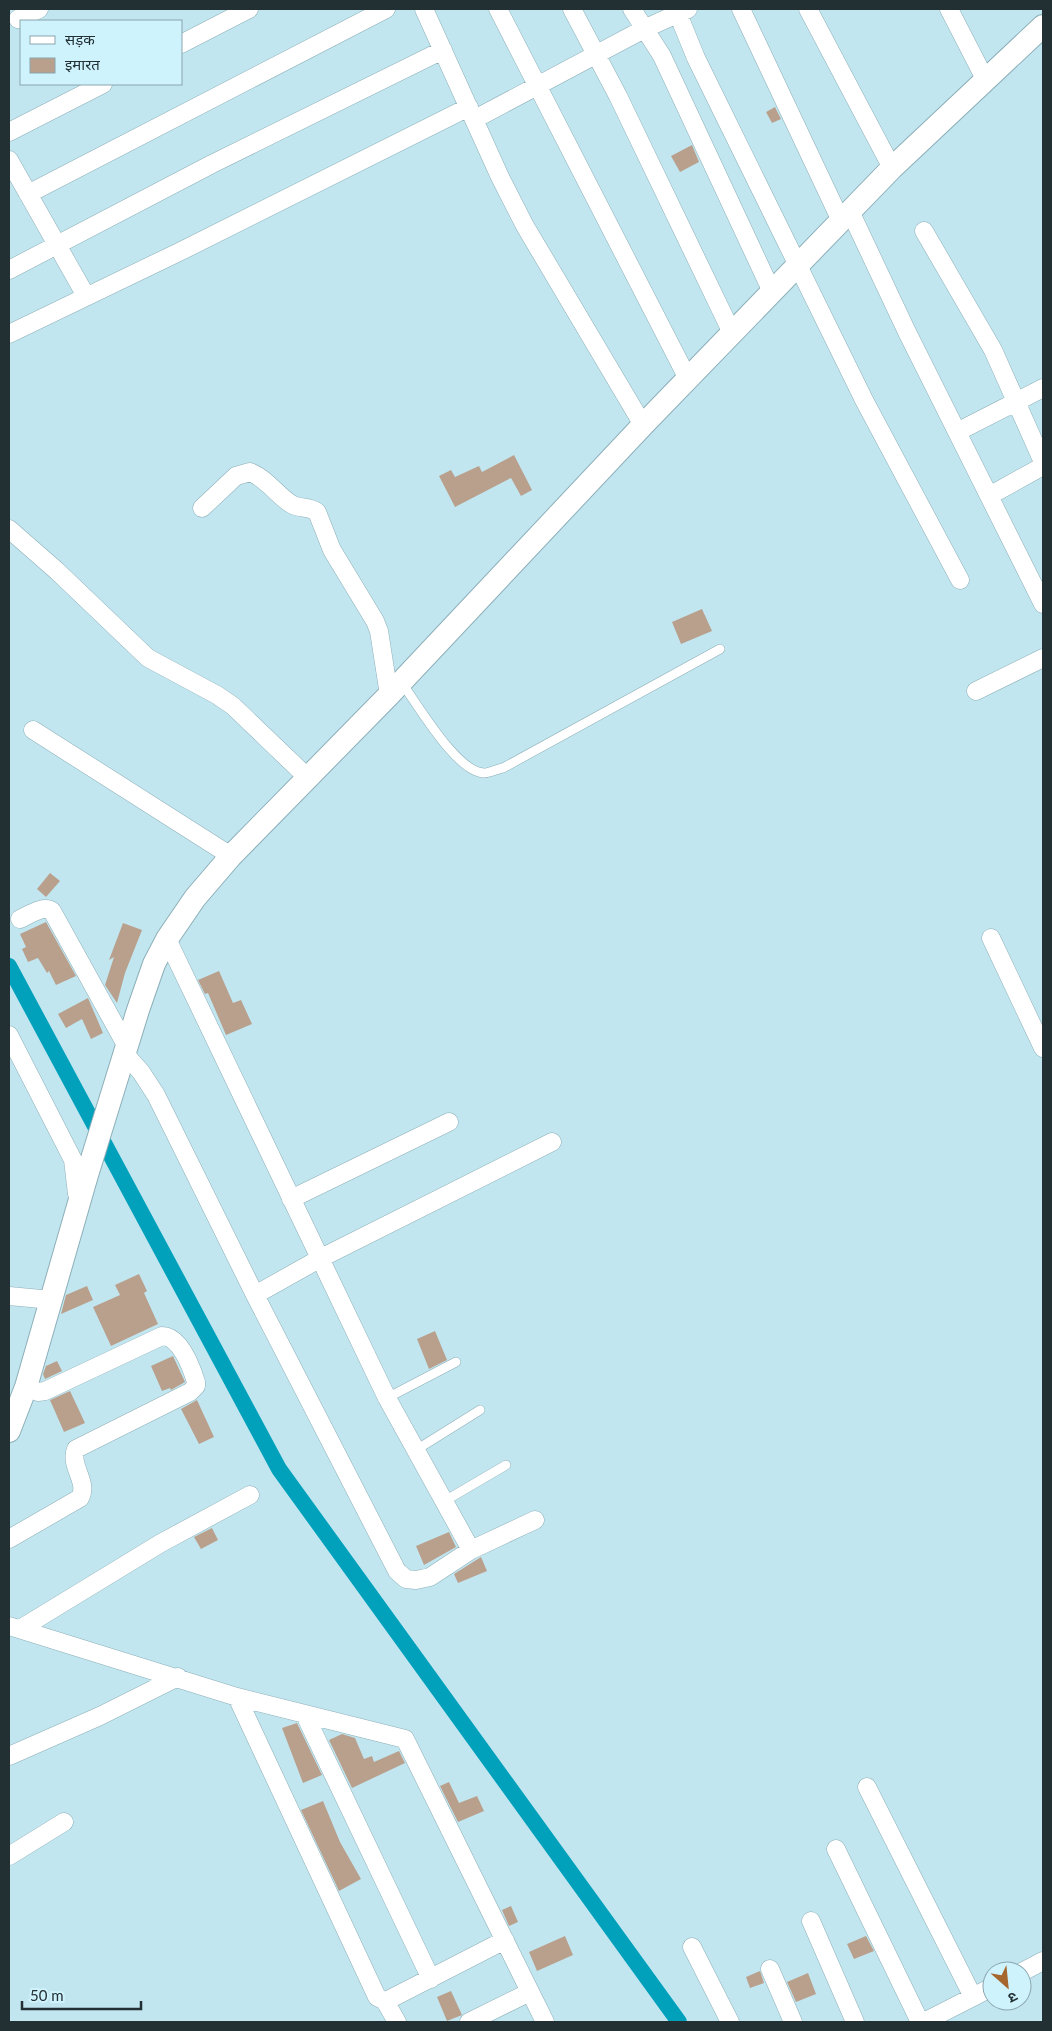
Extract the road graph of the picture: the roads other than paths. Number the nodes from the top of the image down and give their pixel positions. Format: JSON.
{"nodes":[{"id":1,"x":39,"y":9,"type":"edge"},
{"id":2,"x":249,"y":9,"type":"edge"},
{"id":3,"x":386,"y":9,"type":"edge"},
{"id":4,"x":424,"y":9,"type":"edge"},
{"id":5,"x":498,"y":9,"type":"edge"},
{"id":6,"x":572,"y":9,"type":"edge"},
{"id":7,"x":632,"y":9,"type":"edge"},
{"id":8,"x":740,"y":9,"type":"edge"},
{"id":9,"x":808,"y":9,"type":"edge"},
{"id":10,"x":949,"y":9,"type":"edge"},
{"id":11,"x":680,"y":10,"type":"edge"},
{"id":12,"x":18,"y":19,"type":"dead end"},
{"id":13,"x":1043,"y":26,"type":"edge"},
{"id":14,"x":644,"y":29,"type":"junction"},
{"id":15,"x":182,"y":43,"type":"edge"},
{"id":16,"x":443,"y":50,"type":"junction"},
{"id":17,"x":597,"y":54,"type":"junction"},
{"id":18,"x":985,"y":79,"type":"junction"},
{"id":19,"x":101,"y":85,"type":"edge"},
{"id":20,"x":538,"y":85,"type":"junction"},
{"id":21,"x":472,"y":113,"type":"junction"},
{"id":22,"x":9,"y":132,"type":"edge"},
{"id":23,"x":9,"y":160,"type":"edge"},
{"id":24,"x":892,"y":168,"type":"junction"},
{"id":25,"x":28,"y":194,"type":"junction"},
{"id":26,"x":845,"y":216,"type":"junction"},
{"id":27,"x":924,"y":231,"type":"dead end"},
{"id":28,"x":56,"y":244,"type":"junction"},
{"id":29,"x":798,"y":265,"type":"junction"},
{"id":30,"x":9,"y":270,"type":"edge"},
{"id":31,"x":772,"y":292,"type":"junction"},
{"id":32,"x":86,"y":296,"type":"junction"},
{"id":33,"x":732,"y":333,"type":"junction"},
{"id":34,"x":9,"y":334,"type":"edge"},
{"id":35,"x":688,"y":379,"type":"junction"},
{"id":36,"x":1043,"y":388,"type":"edge"},
{"id":37,"x":1016,"y":401,"type":"junction"},
{"id":38,"x":643,"y":425,"type":"junction"},
{"id":39,"x":957,"y":432,"type":"junction"},
{"id":40,"x":1043,"y":464,"type":"edge"},
{"id":41,"x":989,"y":496,"type":"junction"},
{"id":42,"x":202,"y":508,"type":"dead end"},
{"id":43,"x":9,"y":530,"type":"edge"},
{"id":44,"x":960,"y":580,"type":"dead end"},
{"id":45,"x":1043,"y":604,"type":"edge"},
{"id":46,"x":720,"y":649,"type":"dead end"},
{"id":47,"x":1043,"y":658,"type":"edge"},
{"id":48,"x":395,"y":688,"type":"junction"},
{"id":49,"x":976,"y":691,"type":"dead end"},
{"id":50,"x":33,"y":730,"type":"dead end"},
{"id":51,"x":308,"y":778,"type":"junction"},
{"id":52,"x":231,"y":856,"type":"junction"},
{"id":53,"x":20,"y":919,"type":"dead end"},
{"id":54,"x":167,"y":938,"type":"junction"},
{"id":55,"x":991,"y":938,"type":"dead end"},
{"id":56,"x":9,"y":1035,"type":"edge"},
{"id":57,"x":1043,"y":1048,"type":"edge"},
{"id":58,"x":126,"y":1049,"type":"junction"},
{"id":59,"x":449,"y":1122,"type":"dead end"},
{"id":60,"x":552,"y":1142,"type":"dead end"},
{"id":61,"x":291,"y":1199,"type":"junction"},
{"id":62,"x":77,"y":1210,"type":"junction"},
{"id":63,"x":319,"y":1259,"type":"junction"},
{"id":64,"x":255,"y":1295,"type":"junction"},
{"id":65,"x":9,"y":1296,"type":"edge"},
{"id":66,"x":52,"y":1300,"type":"junction"},
{"id":67,"x":456,"y":1362,"type":"dead end"},
{"id":68,"x":26,"y":1387,"type":"junction"},
{"id":69,"x":387,"y":1398,"type":"junction"},
{"id":70,"x":480,"y":1410,"type":"dead end"},
{"id":71,"x":9,"y":1431,"type":"edge"},
{"id":72,"x":416,"y":1450,"type":"junction"},
{"id":73,"x":506,"y":1465,"type":"dead end"},
{"id":74,"x":250,"y":1495,"type":"dead end"},
{"id":75,"x":443,"y":1502,"type":"junction"},
{"id":76,"x":535,"y":1520,"type":"dead end"},
{"id":77,"x":9,"y":1539,"type":"edge"},
{"id":78,"x":471,"y":1550,"type":"junction"},
{"id":79,"x":15,"y":1628,"type":"edge"},
{"id":80,"x":178,"y":1678,"type":"junction"},
{"id":81,"x":237,"y":1697,"type":"junction"},
{"id":82,"x":305,"y":1715,"type":"junction"},
{"id":83,"x":9,"y":1756,"type":"edge"},
{"id":84,"x":868,"y":1786,"type":"dead end"},
{"id":85,"x":64,"y":1822,"type":"dead end"},
{"id":86,"x":836,"y":1849,"type":"dead end"},
{"id":87,"x":9,"y":1856,"type":"edge"},
{"id":88,"x":811,"y":1921,"type":"dead end"},
{"id":89,"x":505,"y":1940,"type":"junction"},
{"id":90,"x":692,"y":1947,"type":"dead end"},
{"id":91,"x":770,"y":1970,"type":"dead end"},
{"id":92,"x":431,"y":1979,"type":"junction"},
{"id":93,"x":530,"y":1992,"type":"junction"},
{"id":94,"x":982,"y":1992,"type":"edge"},
{"id":95,"x":973,"y":1997,"type":"junction"},
{"id":96,"x":385,"y":2000,"type":"junction"},
{"id":97,"x":397,"y":2022,"type":"edge"},
{"id":98,"x":470,"y":2022,"type":"edge"},
{"id":99,"x":545,"y":2022,"type":"edge"},
{"id":100,"x":730,"y":2022,"type":"edge"},
{"id":101,"x":793,"y":2022,"type":"edge"},
{"id":102,"x":855,"y":2022,"type":"edge"},
{"id":103,"x":922,"y":2022,"type":"edge"}],
"edges":[{"from":1,"to":12,"type":"street"},
{"from":2,"to":15,"type":"street"},
{"from":3,"to":25,"type":"street"},
{"from":4,"to":16,"type":"street"},
{"from":5,"to":20,"type":"street"},
{"from":6,"to":17,"type":"street"},
{"from":7,"to":14,"type":"street"},
{"from":8,"to":26,"type":"street"},
{"from":9,"to":24,"type":"street"},
{"from":10,"to":18,"type":"street"},
{"from":11,"to":14,"type":"street"},
{"from":11,"to":29,"type":"street"},
{"from":13,"to":18,"type":"street"},
{"from":14,"to":17,"type":"street"},
{"from":14,"to":31,"type":"street"},
{"from":16,"to":21,"type":"street"},
{"from":16,"to":28,"type":"street"},
{"from":17,"to":20,"type":"street"},
{"from":17,"to":33,"type":"street"},
{"from":18,"to":24,"type":"street"},
{"from":19,"to":22,"type":"street"},
{"from":20,"to":21,"type":"street"},
{"from":20,"to":35,"type":"street"},
{"from":21,"to":32,"type":"street"},
{"from":21,"to":38,"type":"street"},
{"from":23,"to":25,"type":"street"},
{"from":24,"to":26,"type":"street"},
{"from":25,"to":28,"type":"street"},
{"from":26,"to":29,"type":"street"},
{"from":26,"to":39,"type":"street"},
{"from":27,"to":37,"type":"street"},
{"from":28,"to":30,"type":"street"},
{"from":28,"to":32,"type":"street"},
{"from":29,"to":31,"type":"street"},
{"from":29,"to":44,"type":"street"},
{"from":31,"to":33,"type":"street"},
{"from":32,"to":34,"type":"street"},
{"from":33,"to":35,"type":"street"},
{"from":35,"to":38,"type":"street"},
{"from":36,"to":37,"type":"street"},
{"from":37,"to":39,"type":"street"},
{"from":37,"to":40,"type":"street"},
{"from":38,"to":48,"type":"street"},
{"from":39,"to":41,"type":"street"},
{"from":40,"to":41,"type":"street"},
{"from":41,"to":45,"type":"street"},
{"from":42,"to":48,"type":"street"},
{"from":43,"to":51,"type":"street"},
{"from":46,"to":48,"type":"lane"},
{"from":47,"to":49,"type":"street"},
{"from":48,"to":51,"type":"street"},
{"from":50,"to":52,"type":"street"},
{"from":51,"to":52,"type":"street"},
{"from":52,"to":54,"type":"street"},
{"from":53,"to":58,"type":"street"},
{"from":54,"to":58,"type":"street"},
{"from":54,"to":61,"type":"street"},
{"from":55,"to":57,"type":"street"},
{"from":56,"to":62,"type":"street"},
{"from":58,"to":62,"type":"street"},
{"from":58,"to":64,"type":"street"},
{"from":59,"to":61,"type":"street"},
{"from":60,"to":63,"type":"street"},
{"from":61,"to":63,"type":"street"},
{"from":62,"to":66,"type":"street"},
{"from":63,"to":64,"type":"street"},
{"from":63,"to":69,"type":"street"},
{"from":64,"to":78,"type":"street"},
{"from":65,"to":66,"type":"street"},
{"from":66,"to":68,"type":"street"},
{"from":67,"to":69,"type":"lane"},
{"from":68,"to":71,"type":"street"},
{"from":68,"to":77,"type":"street"},
{"from":69,"to":72,"type":"street"},
{"from":70,"to":72,"type":"lane"},
{"from":72,"to":75,"type":"street"},
{"from":73,"to":75,"type":"lane"},
{"from":74,"to":79,"type":"street"},
{"from":75,"to":78,"type":"street"},
{"from":76,"to":78,"type":"street"},
{"from":79,"to":80,"type":"street"},
{"from":80,"to":81,"type":"street"},
{"from":80,"to":83,"type":"street"},
{"from":81,"to":82,"type":"street"},
{"from":81,"to":96,"type":"street"},
{"from":82,"to":89,"type":"street"},
{"from":82,"to":92,"type":"street"},
{"from":84,"to":95,"type":"street"},
{"from":85,"to":87,"type":"street"},
{"from":86,"to":103,"type":"street"},
{"from":88,"to":102,"type":"street"},
{"from":89,"to":92,"type":"street"},
{"from":89,"to":93,"type":"street"},
{"from":90,"to":100,"type":"street"},
{"from":91,"to":101,"type":"street"},
{"from":92,"to":96,"type":"street"},
{"from":93,"to":98,"type":"street"},
{"from":93,"to":99,"type":"street"},
{"from":94,"to":95,"type":"street"},
{"from":95,"to":103,"type":"street"},
{"from":96,"to":97,"type":"street"}]}
